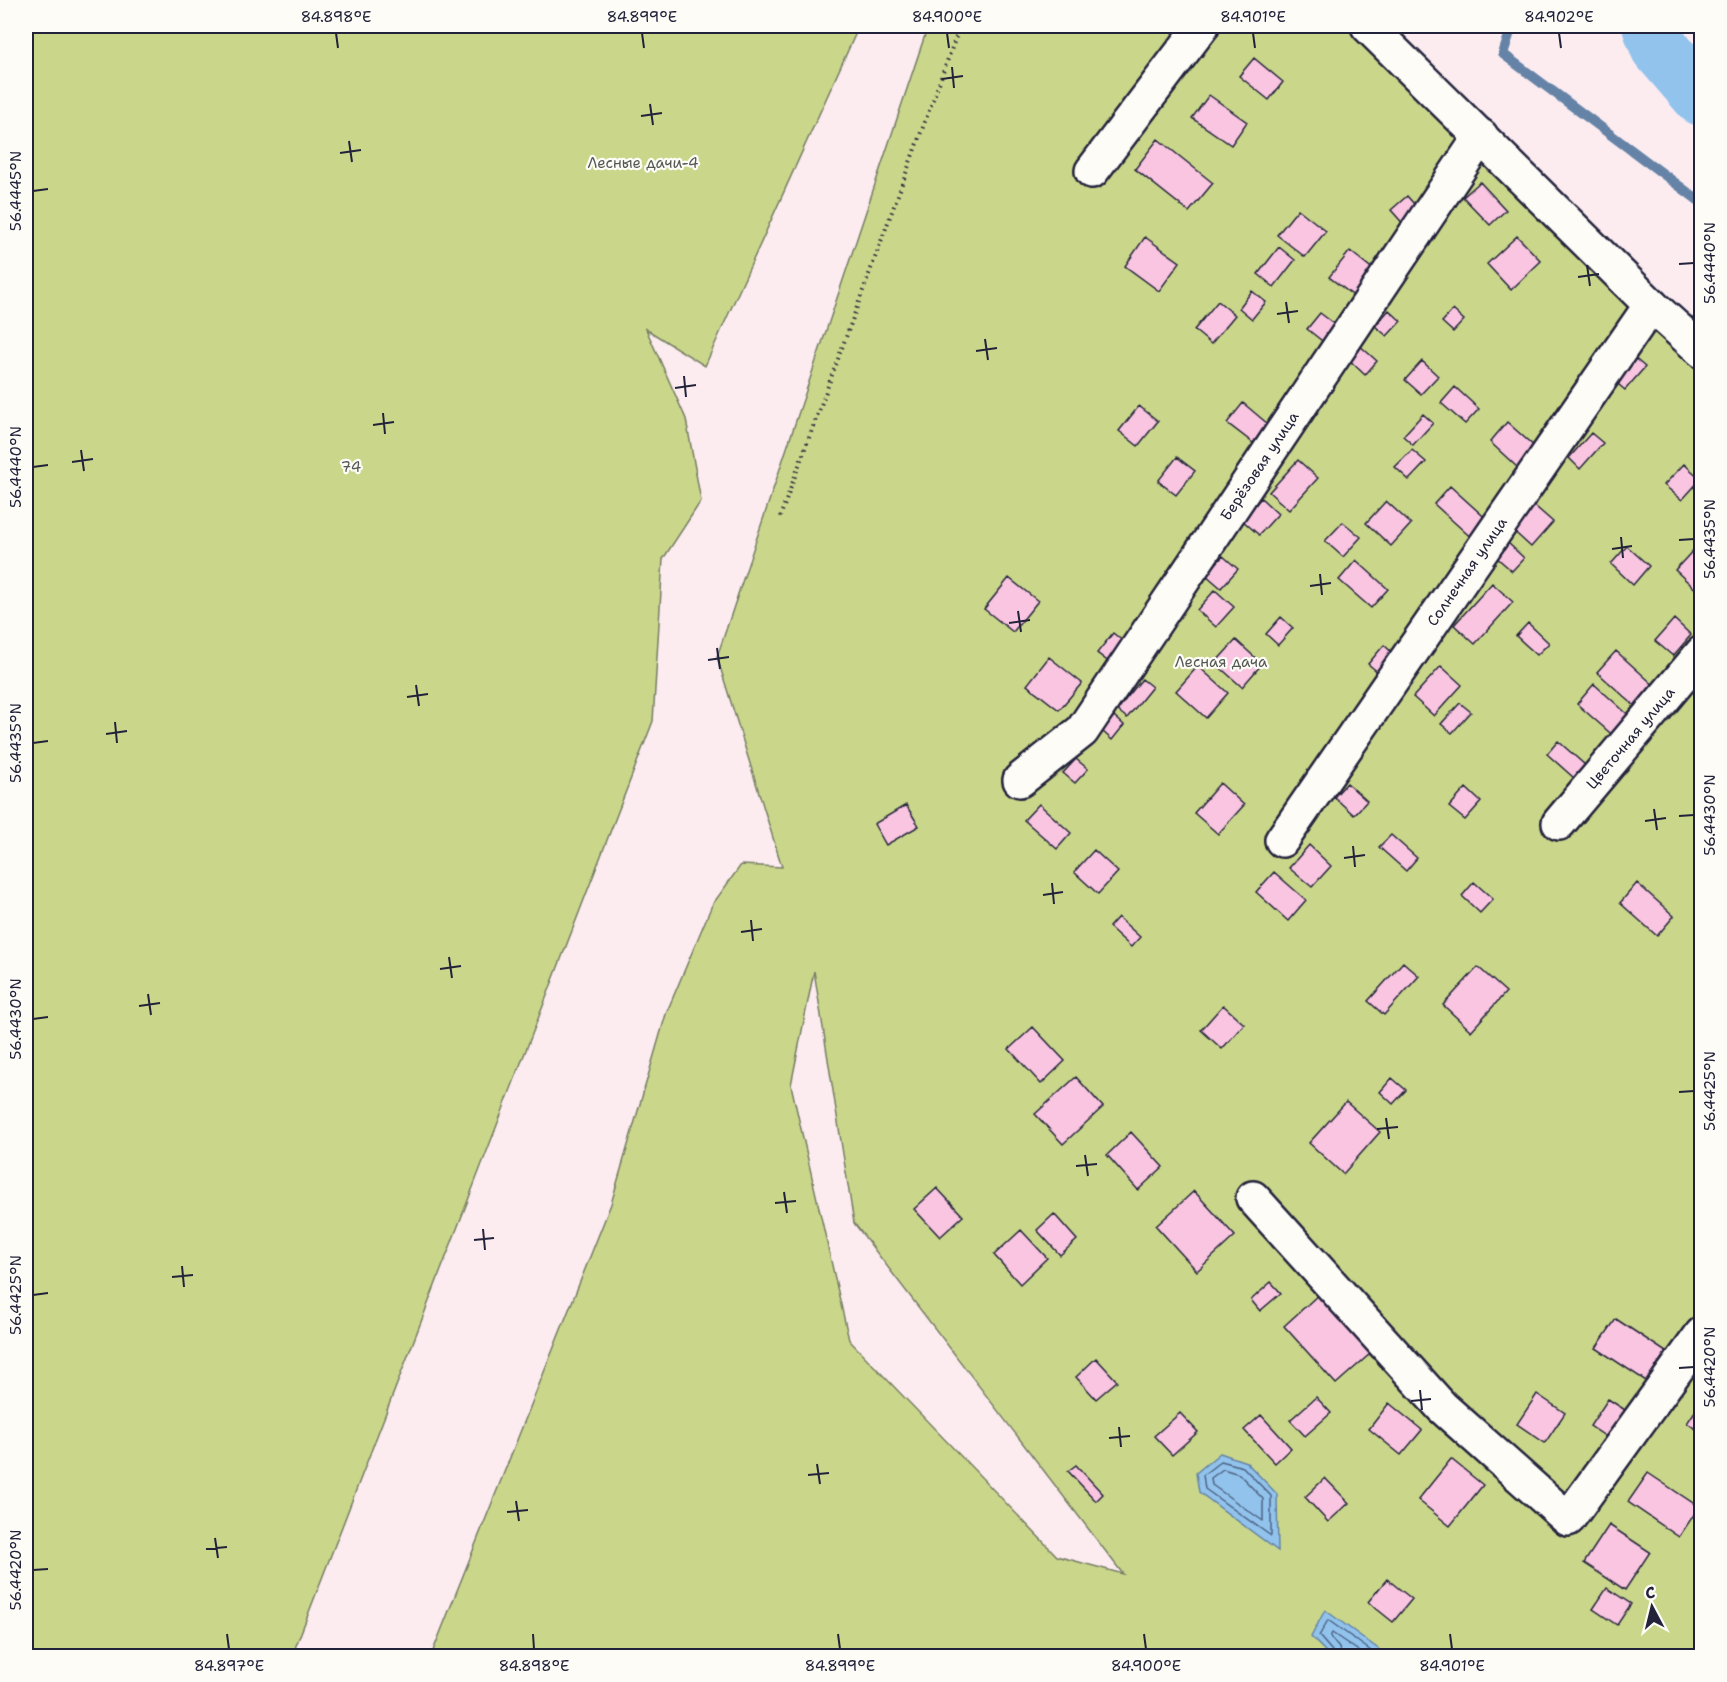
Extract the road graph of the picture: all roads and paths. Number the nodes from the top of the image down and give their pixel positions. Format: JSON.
{"nodes":[{"id":1,"x":960,"y":26,"type":"edge"},
{"id":2,"x":1202,"y":26,"type":"edge"},
{"id":3,"x":1368,"y":26,"type":"edge"},
{"id":4,"x":1481,"y":136,"type":"junction"},
{"id":5,"x":1092,"y":171,"type":"dead end"},
{"id":6,"x":1651,"y":305,"type":"junction"},
{"id":7,"x":1701,"y":351,"type":"edge"},
{"id":8,"x":780,"y":517,"type":"dead end"},
{"id":9,"x":1701,"y":653,"type":"edge"},
{"id":10,"x":1020,"y":780,"type":"dead end"},
{"id":11,"x":1559,"y":823,"type":"dead end"},
{"id":12,"x":1282,"y":840,"type":"dead end"},
{"id":13,"x":1253,"y":1198,"type":"dead end"},
{"id":14,"x":1701,"y":1334,"type":"edge"}],
"edges":[{"from":1,"to":8,"type":"path"},
{"from":2,"to":5,"type":"street"},
{"from":3,"to":4,"type":"street"},
{"from":4,"to":6,"type":"street"},
{"from":4,"to":10,"type":"street","name":"Берёзовая улица"},
{"from":6,"to":7,"type":"street"},
{"from":6,"to":12,"type":"street","name":"Солнечная улица"},
{"from":9,"to":11,"type":"street","name":"Цветочная улица"},
{"from":13,"to":14,"type":"street"}]}
